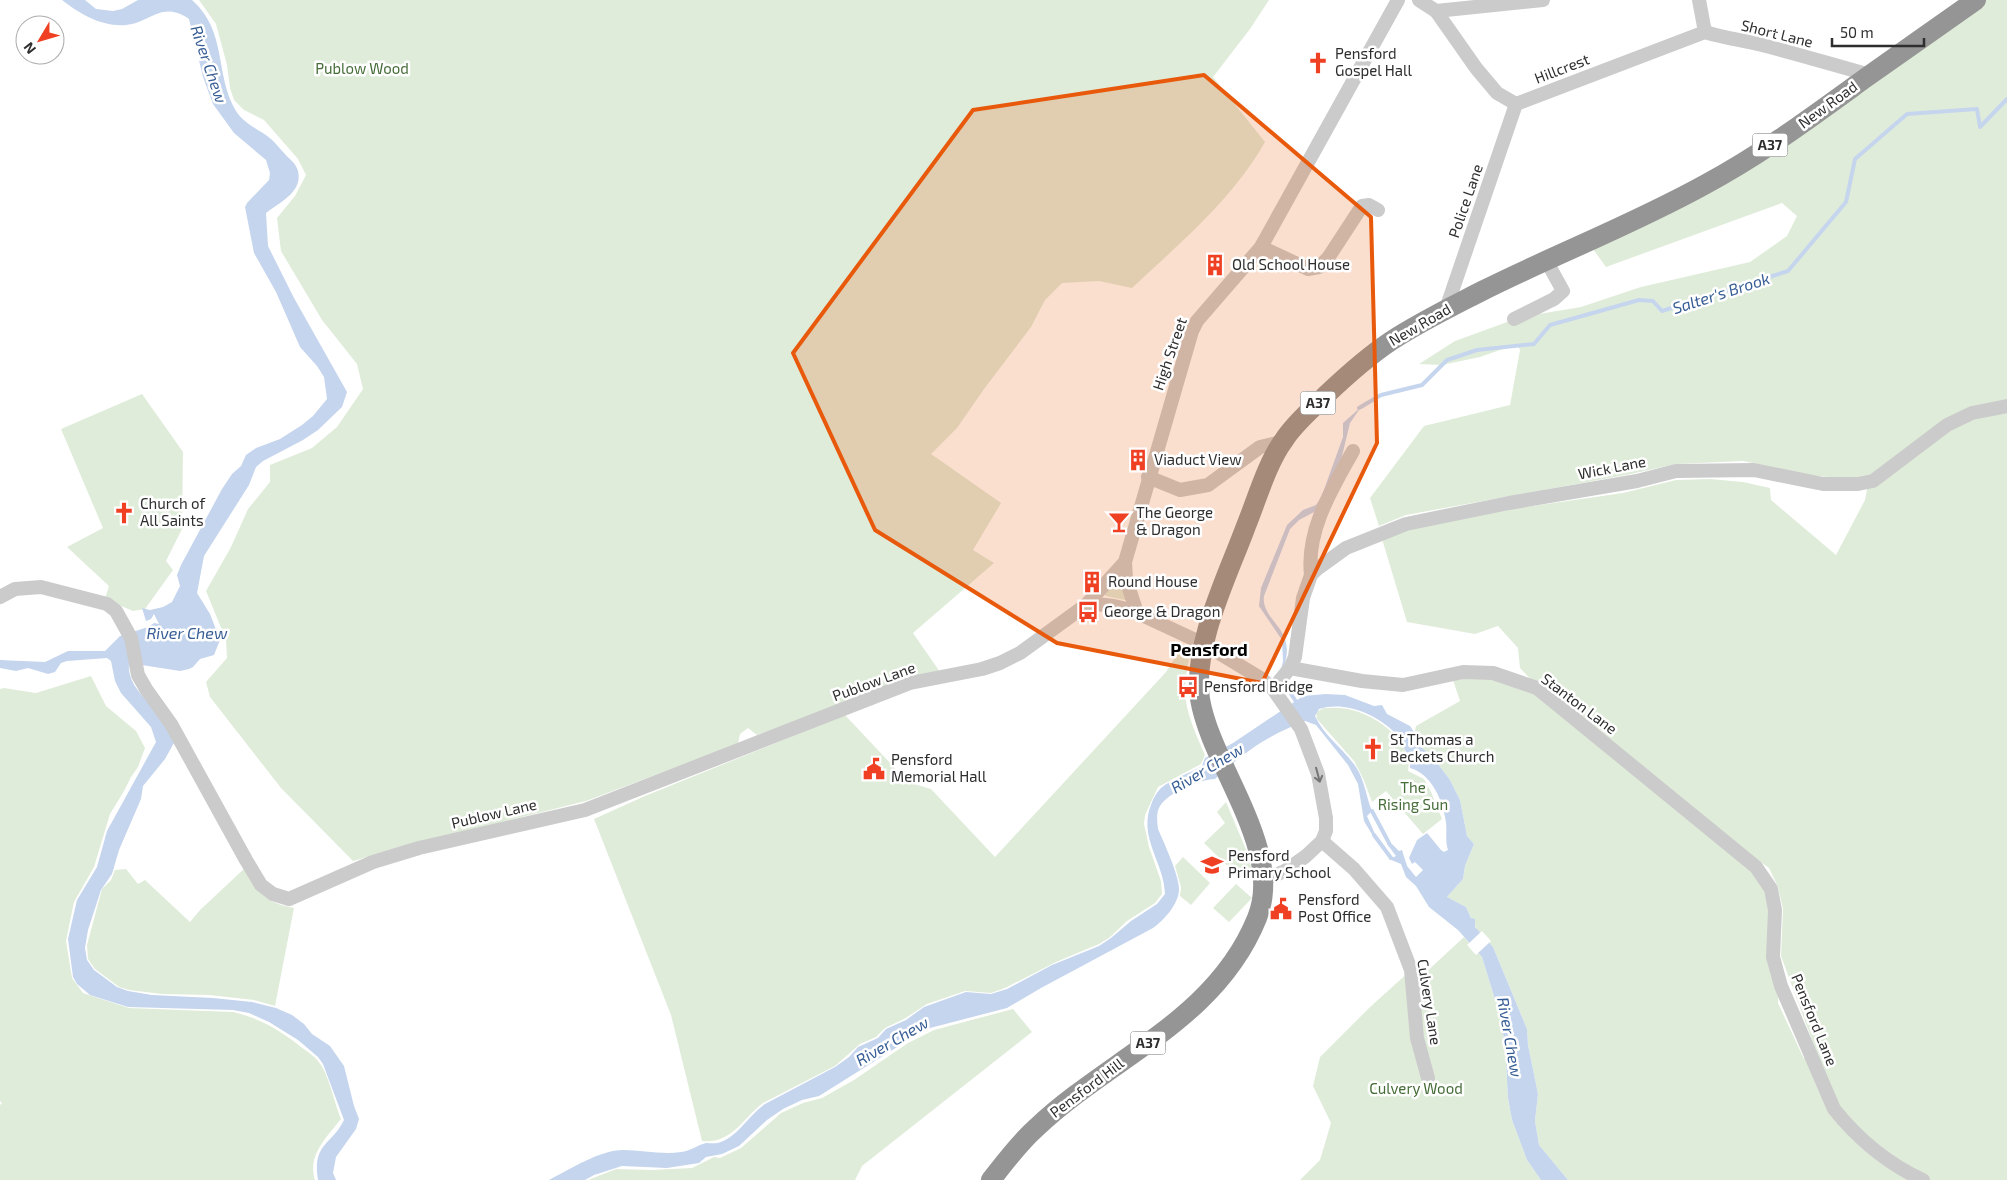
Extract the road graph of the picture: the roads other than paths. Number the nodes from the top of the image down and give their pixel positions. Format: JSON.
{"nodes":[{"id":1,"x":1398,"y":0,"type":"edge"},
{"id":2,"x":1419,"y":0,"type":"edge"},
{"id":3,"x":1544,"y":0,"type":"edge"},
{"id":4,"x":1699,"y":0,"type":"edge"},
{"id":5,"x":1976,"y":0,"type":"edge"},
{"id":6,"x":1436,"y":11,"type":"junction"},
{"id":7,"x":1705,"y":32,"type":"junction"},
{"id":8,"x":1870,"y":75,"type":"junction"},
{"id":9,"x":1516,"y":104,"type":"junction"},
{"id":10,"x":1378,"y":210,"type":"dead end"},
{"id":11,"x":1261,"y":247,"type":"junction"},
{"id":12,"x":1546,"y":260,"type":"junction"},
{"id":13,"x":1446,"y":309,"type":"junction"},
{"id":14,"x":1514,"y":319,"type":"dead end"},
{"id":15,"x":2007,"y":406,"type":"edge"},
{"id":16,"x":1282,"y":442,"type":"junction"},
{"id":17,"x":1353,"y":451,"type":"dead end"},
{"id":18,"x":1148,"y":478,"type":"junction"},
{"id":19,"x":1125,"y":562,"type":"junction"},
{"id":20,"x":1311,"y":575,"type":"junction"},
{"id":21,"x":0,"y":597,"type":"edge"},
{"id":22,"x":1086,"y":605,"type":"junction"},
{"id":23,"x":1137,"y":612,"type":"junction"},
{"id":24,"x":1204,"y":644,"type":"junction"},
{"id":25,"x":1290,"y":668,"type":"junction"},
{"id":26,"x":1273,"y":688,"type":"junction"},
{"id":27,"x":1322,"y":841,"type":"junction"},
{"id":28,"x":1727,"y":843,"type":"joint"},
{"id":29,"x":1265,"y":880,"type":"junction"},
{"id":30,"x":1428,"y":1078,"type":"dead end"},
{"id":31,"x":991,"y":1180,"type":"edge"},
{"id":32,"x":1923,"y":1180,"type":"edge"}],
"edges":[{"from":1,"to":11,"type":"street","name":"High Street"},
{"from":2,"to":6,"type":"street"},
{"from":3,"to":6,"type":"street"},
{"from":4,"to":7,"type":"street"},
{"from":5,"to":8,"type":"highway","name":"New Road","number":"A37"},
{"from":6,"to":9,"type":"street"},
{"from":7,"to":8,"type":"street","name":"Short Lane"},
{"from":7,"to":9,"type":"street","name":"Hillcrest"},
{"from":8,"to":12,"type":"highway","name":"New Road","number":"A37"},
{"from":9,"to":13,"type":"street","name":"Police Lane"},
{"from":10,"to":11,"type":"street"},
{"from":11,"to":18,"type":"street","name":"High Street"},
{"from":12,"to":13,"type":"highway","name":"New Road","number":"A37"},
{"from":12,"to":14,"type":"street"},
{"from":13,"to":16,"type":"highway","name":"New Road","number":"A37"},
{"from":15,"to":20,"type":"street","name":"Wick Lane"},
{"from":16,"to":18,"type":"street"},
{"from":16,"to":24,"type":"highway","name":"New Road","number":"A37"},
{"from":17,"to":20,"type":"street"},
{"from":18,"to":19,"type":"street","name":"High Street"},
{"from":19,"to":22,"type":"street","name":"High Street"},
{"from":19,"to":23,"type":"street"},
{"from":20,"to":25,"type":"street"},
{"from":21,"to":22,"type":"street","name":"Publow Lane"},
{"from":22,"to":23,"type":"street"},
{"from":23,"to":24,"type":"street"},
{"from":24,"to":26,"type":"street"},
{"from":24,"to":29,"type":"highway","name":"New Road","number":"A37"},
{"from":25,"to":26,"type":"street"},
{"from":25,"to":28,"type":"street","name":"Stanton Lane"},
{"from":26,"to":27,"type":"street","one_way":true},
{"from":27,"to":29,"type":"street"},
{"from":27,"to":30,"type":"street","name":"Culvery Lane"},
{"from":28,"to":32,"type":"street","name":"Pensford Lane"},
{"from":29,"to":31,"type":"highway","name":"Pensford Hill","number":"A37"}]}
